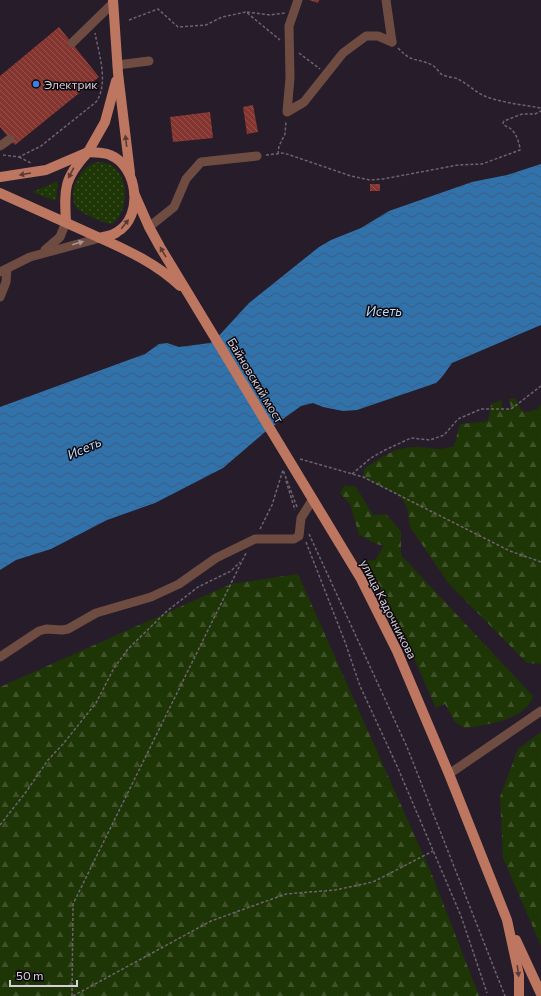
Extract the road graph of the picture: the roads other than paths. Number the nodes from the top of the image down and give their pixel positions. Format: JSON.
{"nodes":[{"id":1,"x":386,"y":0,"type":"edge"},
{"id":2,"x":113,"y":1,"type":"edge"},
{"id":3,"x":297,"y":2,"type":"edge"},
{"id":4,"x":72,"y":43,"type":"dead end"},
{"id":5,"x":149,"y":61,"type":"dead end"},
{"id":6,"x":118,"y":69,"type":"junction"},
{"id":7,"x":10,"y":139,"type":"dead end"},
{"id":8,"x":0,"y":146,"type":"edge"},
{"id":9,"x":88,"y":152,"type":"junction"},
{"id":10,"x":257,"y":156,"type":"road end"},
{"id":11,"x":0,"y":176,"type":"edge"},
{"id":12,"x":131,"y":179,"type":"junction"},
{"id":13,"x":0,"y":193,"type":"edge"},
{"id":14,"x":134,"y":193,"type":"junction"},
{"id":15,"x":66,"y":222,"type":"junction"},
{"id":16,"x":149,"y":227,"type":"junction"},
{"id":17,"x":100,"y":238,"type":"junction"},
{"id":18,"x":30,"y":257,"type":"junction"},
{"id":19,"x":4,"y":271,"type":"edge"},
{"id":20,"x":0,"y":297,"type":"edge"},
{"id":21,"x":200,"y":311,"type":"junction"},
{"id":22,"x":291,"y":464,"type":"joint"},
{"id":23,"x":313,"y":499,"type":"junction"},
{"id":24,"x":0,"y":657,"type":"edge"},
{"id":25,"x":541,"y":711,"type":"edge"},
{"id":26,"x":449,"y":774,"type":"junction"},
{"id":27,"x":507,"y":920,"type":"junction"},
{"id":28,"x":541,"y":994,"type":"edge"},
{"id":29,"x":520,"y":996,"type":"edge"}],
"edges":[{"from":1,"to":3,"type":"street"},
{"from":2,"to":4,"type":"street"},
{"from":2,"to":6,"type":"main road"},
{"from":5,"to":6,"type":"street"},
{"from":6,"to":9,"type":"main road"},
{"from":12,"to":6,"type":"main road","one_way":true},
{"from":7,"to":8,"type":"street"},
{"from":9,"to":11,"type":"main road","one_way":true},
{"from":9,"to":12,"type":"main road"},
{"from":9,"to":15,"type":"main road","one_way":true},
{"from":10,"to":16,"type":"street"},
{"from":12,"to":14,"type":"main road"},
{"from":13,"to":15,"type":"main road"},
{"from":14,"to":16,"type":"main road"},
{"from":17,"to":14,"type":"main road","one_way":true},
{"from":15,"to":17,"type":"main road"},
{"from":15,"to":18,"type":"street"},
{"from":21,"to":16,"type":"main road","one_way":true},
{"from":18,"to":17,"type":"street","one_way":true},
{"from":17,"to":21,"type":"main road"},
{"from":18,"to":19,"type":"street"},
{"from":19,"to":20,"type":"street"},
{"from":21,"to":22,"type":"main road","name":"Байновский мост"},
{"from":22,"to":23,"type":"main road","name":"улица Кадочникова"},
{"from":23,"to":24,"type":"street"},
{"from":23,"to":26,"type":"main road","name":"улица Кадочникова"},
{"from":25,"to":26,"type":"street"},
{"from":26,"to":27,"type":"main road","name":"улица Кадочникова"},
{"from":27,"to":28,"type":"main road"},
{"from":27,"to":29,"type":"main road","name":"улица Кадочникова","one_way":true}]}
